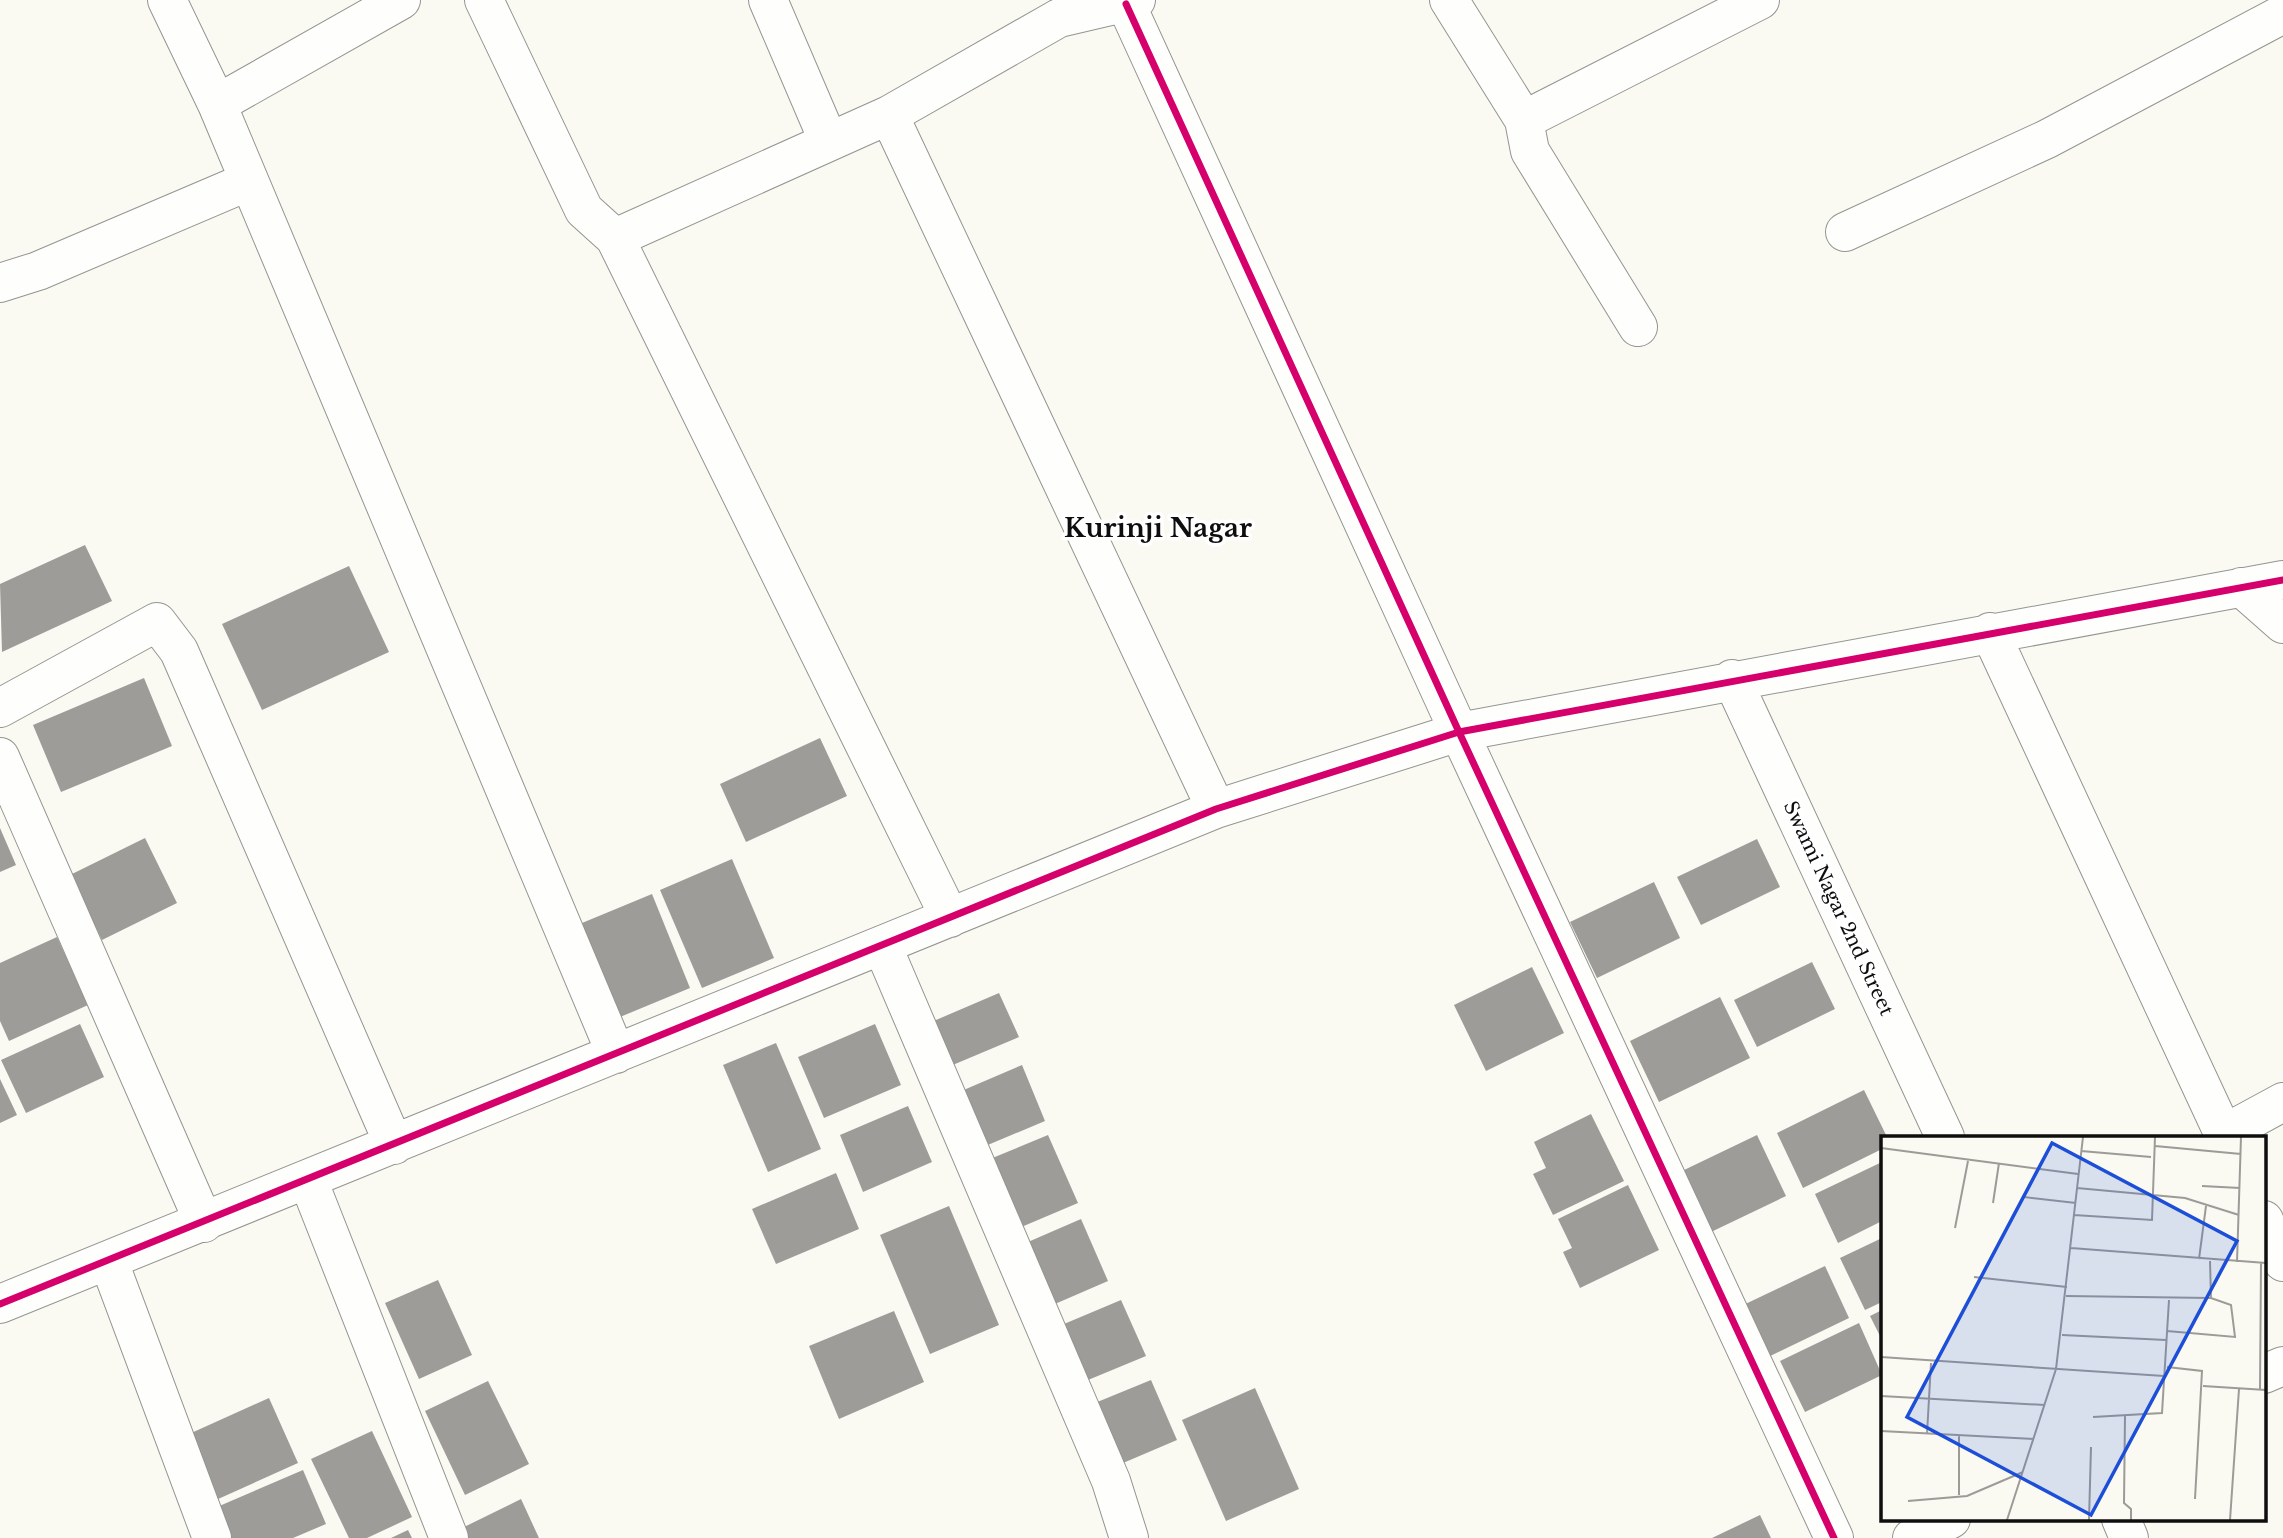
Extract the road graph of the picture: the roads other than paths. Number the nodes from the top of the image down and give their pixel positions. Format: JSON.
{"nodes":[{"id":1,"x":167,"y":0,"type":"edge"},
{"id":2,"x":401,"y":0,"type":"edge"},
{"id":3,"x":484,"y":0,"type":"edge"},
{"id":4,"x":768,"y":0,"type":"edge"},
{"id":5,"x":1449,"y":0,"type":"edge"},
{"id":6,"x":1760,"y":0,"type":"edge"},
{"id":7,"x":1131,"y":2,"type":"edge"},
{"id":8,"x":1056,"y":9,"type":"edge"},
{"id":9,"x":2283,"y":14,"type":"edge"},
{"id":10,"x":217,"y":104,"type":"junction"},
{"id":11,"x":889,"y":115,"type":"junction"},
{"id":12,"x":1524,"y":120,"type":"junction"},
{"id":13,"x":828,"y":140,"type":"junction"},
{"id":14,"x":249,"y":181,"type":"junction"},
{"id":15,"x":1846,"y":232,"type":"dead end"},
{"id":16,"x":615,"y":239,"type":"junction"},
{"id":17,"x":0,"y":283,"type":"edge"},
{"id":18,"x":1638,"y":327,"type":"dead end"},
{"id":19,"x":2283,"y":580,"type":"edge"},
{"id":20,"x":2241,"y":587,"type":"junction"},
{"id":21,"x":2283,"y":624,"type":"edge"},
{"id":22,"x":1990,"y":632,"type":"junction"},
{"id":23,"x":1732,"y":679,"type":"junction"},
{"id":24,"x":0,"y":708,"type":"edge"},
{"id":25,"x":1459,"y":732,"type":"junction"},
{"id":26,"x":0,"y":757,"type":"edge"},
{"id":27,"x":1216,"y":809,"type":"junction"},
{"id":28,"x":950,"y":918,"type":"junction"},
{"id":29,"x":882,"y":945,"type":"junction"},
{"id":30,"x":616,"y":1054,"type":"junction"},
{"id":31,"x":2283,"y":1102,"type":"edge"},
{"id":32,"x":1945,"y":1136,"type":"edge"},
{"id":33,"x":2224,"y":1136,"type":"edge"},
{"id":34,"x":394,"y":1145,"type":"junction"},
{"id":35,"x":308,"y":1180,"type":"junction"},
{"id":36,"x":204,"y":1223,"type":"junction"},
{"id":37,"x":2266,"y":1224,"type":"edge"},
{"id":38,"x":109,"y":1262,"type":"junction"},
{"id":39,"x":2283,"y":1262,"type":"edge"},
{"id":40,"x":0,"y":1304,"type":"edge"},
{"id":41,"x":2283,"y":1366,"type":"edge"},
{"id":42,"x":2266,"y":1373,"type":"edge"},
{"id":43,"x":1949,"y":1520,"type":"edge"},
{"id":44,"x":2121,"y":1520,"type":"edge"},
{"id":45,"x":212,"y":1538,"type":"edge"},
{"id":46,"x":449,"y":1538,"type":"edge"},
{"id":47,"x":1129,"y":1538,"type":"edge"},
{"id":48,"x":1834,"y":1538,"type":"edge"},
{"id":49,"x":1912,"y":1538,"type":"edge"},
{"id":50,"x":2129,"y":1538,"type":"edge"}],
"edges":[{"from":1,"to":10,"type":"street"},
{"from":2,"to":10,"type":"street"},
{"from":3,"to":16,"type":"street"},
{"from":4,"to":13,"type":"street"},
{"from":5,"to":12,"type":"street"},
{"from":6,"to":12,"type":"street"},
{"from":7,"to":8,"type":"street"},
{"from":7,"to":25,"type":"street"},
{"from":8,"to":11,"type":"street"},
{"from":9,"to":15,"type":"street"},
{"from":10,"to":14,"type":"street"},
{"from":11,"to":13,"type":"street"},
{"from":11,"to":27,"type":"street"},
{"from":12,"to":18,"type":"street"},
{"from":13,"to":16,"type":"street"},
{"from":14,"to":17,"type":"street"},
{"from":14,"to":30,"type":"street"},
{"from":16,"to":28,"type":"street"},
{"from":19,"to":20,"type":"street"},
{"from":20,"to":21,"type":"street"},
{"from":20,"to":22,"type":"street"},
{"from":22,"to":23,"type":"street"},
{"from":22,"to":33,"type":"street"},
{"from":23,"to":25,"type":"street"},
{"from":23,"to":32,"type":"street","name":"Swami Nagar 2nd Street"},
{"from":24,"to":34,"type":"street"},
{"from":25,"to":27,"type":"street"},
{"from":25,"to":48,"type":"street"},
{"from":26,"to":36,"type":"street"},
{"from":27,"to":28,"type":"street"},
{"from":28,"to":29,"type":"street"},
{"from":29,"to":30,"type":"street"},
{"from":29,"to":47,"type":"street"},
{"from":30,"to":34,"type":"street"},
{"from":31,"to":33,"type":"street"},
{"from":34,"to":35,"type":"street"},
{"from":35,"to":36,"type":"street"},
{"from":35,"to":46,"type":"street"},
{"from":36,"to":38,"type":"street"},
{"from":37,"to":39,"type":"street"},
{"from":38,"to":40,"type":"street"},
{"from":38,"to":45,"type":"street"},
{"from":41,"to":42,"type":"street"},
{"from":43,"to":49,"type":"street"},
{"from":44,"to":50,"type":"street"}]}
